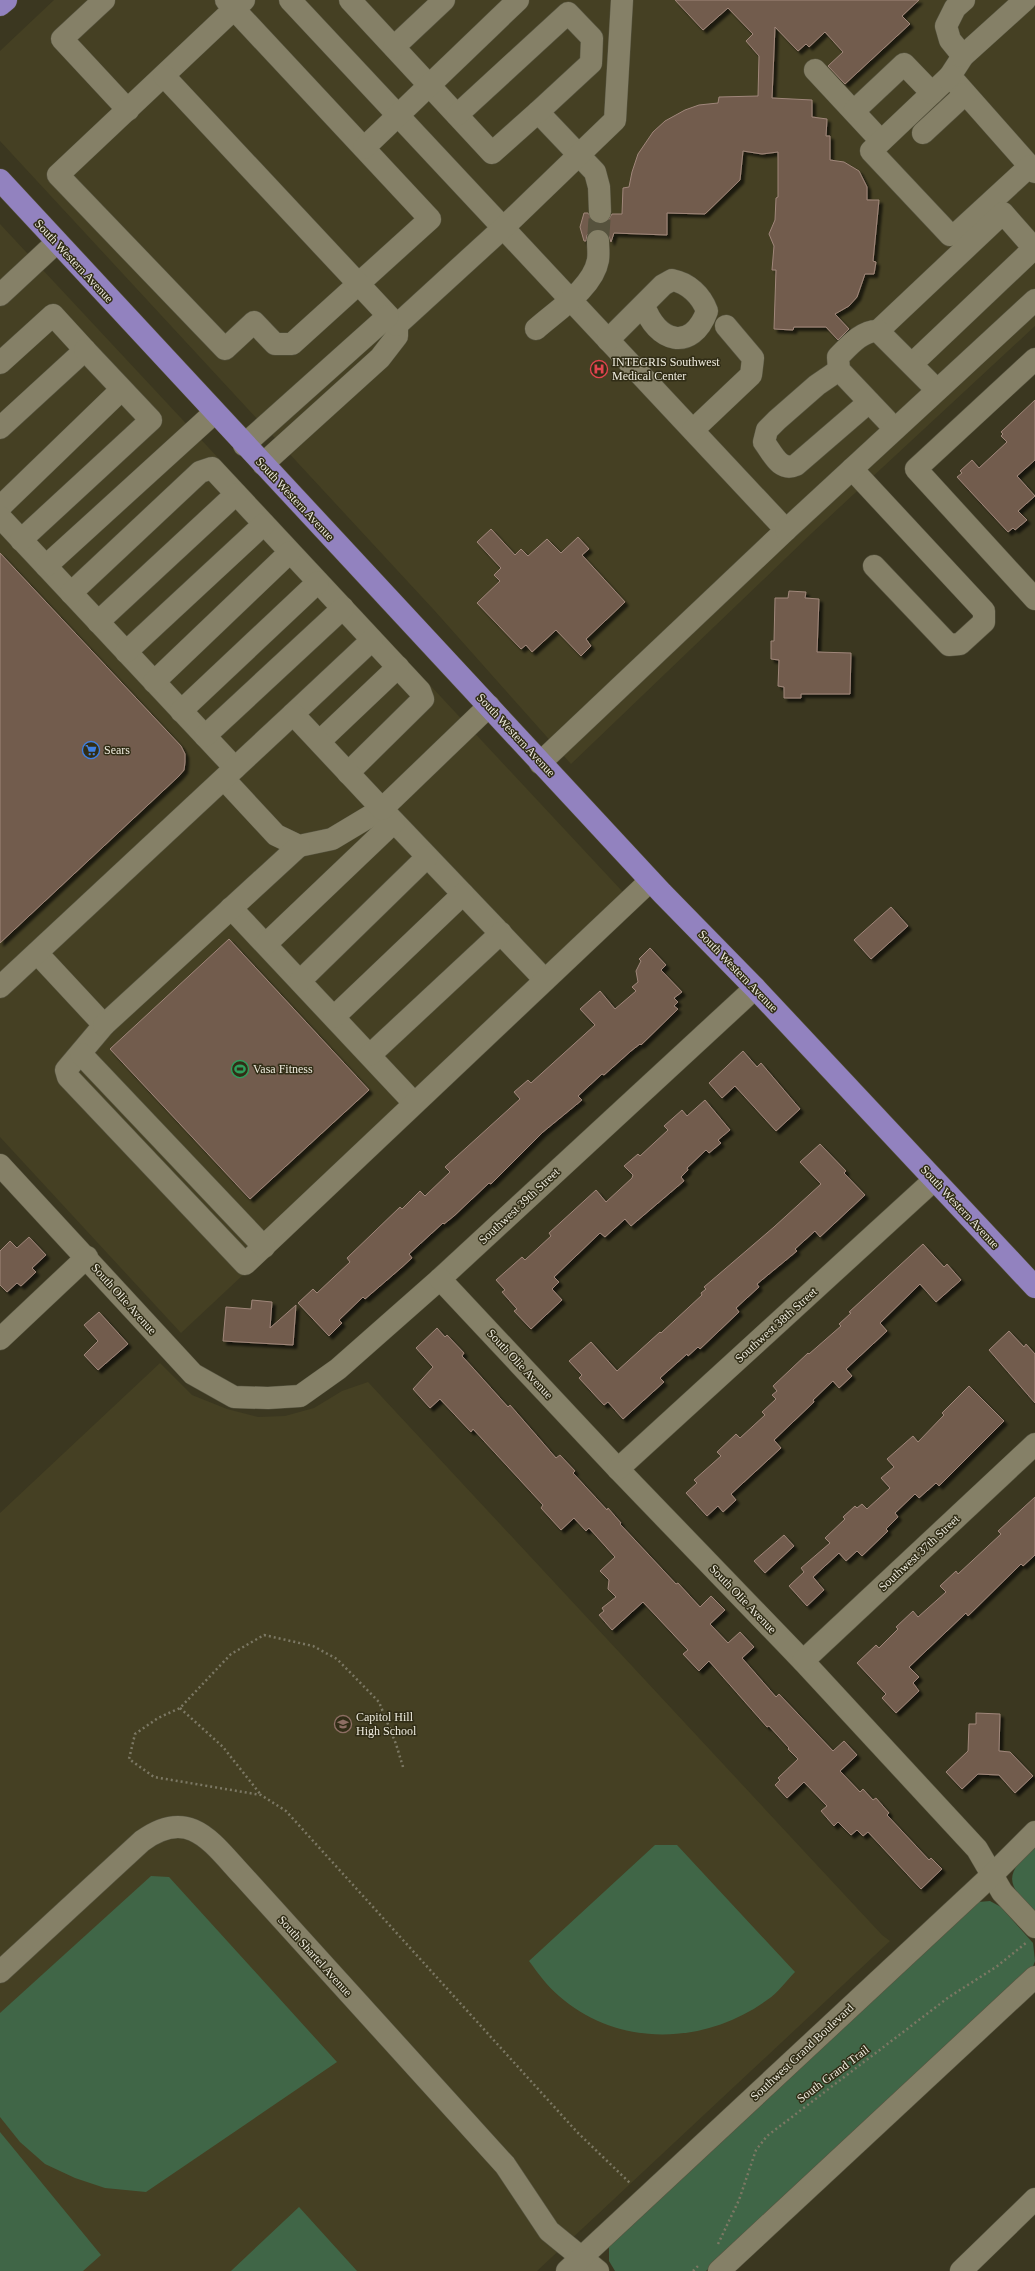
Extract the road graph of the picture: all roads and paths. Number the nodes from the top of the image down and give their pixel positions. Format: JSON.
{"nodes":[{"id":1,"x":6,"y":0,"type":"edge"},
{"id":2,"x":104,"y":0,"type":"edge"},
{"id":3,"x":290,"y":0,"type":"edge"},
{"id":4,"x":350,"y":0,"type":"edge"},
{"id":5,"x":444,"y":0,"type":"edge"},
{"id":6,"x":518,"y":0,"type":"edge"},
{"id":7,"x":622,"y":0,"type":"edge"},
{"id":8,"x":964,"y":0,"type":"edge"},
{"id":9,"x":1025,"y":0,"type":"edge"},
{"id":10,"x":235,"y":3,"type":"edge"},
{"id":11,"x":0,"y":5,"type":"edge"},
{"id":12,"x":394,"y":47,"type":"junction"},
{"id":13,"x":963,"y":56,"type":"junction"},
{"id":14,"x":815,"y":70,"type":"dead end"},
{"id":15,"x":164,"y":76,"type":"junction"},
{"id":16,"x":950,"y":76,"type":"junction"},
{"id":17,"x":429,"y":85,"type":"junction"},
{"id":18,"x":932,"y":94,"type":"junction"},
{"id":19,"x":965,"y":94,"type":"junction"},
{"id":20,"x":128,"y":110,"type":"junction"},
{"id":21,"x":854,"y":111,"type":"junction"},
{"id":22,"x":538,"y":112,"type":"junction"},
{"id":23,"x":397,"y":115,"type":"junction"},
{"id":24,"x":457,"y":115,"type":"junction"},
{"id":25,"x":923,"y":133,"type":"dead end"},
{"id":26,"x":881,"y":141,"type":"junction"},
{"id":27,"x":364,"y":148,"type":"junction"},
{"id":28,"x":578,"y":156,"type":"junction"},
{"id":29,"x":1032,"y":169,"type":"edge"},
{"id":30,"x":0,"y":180,"type":"edge"},
{"id":31,"x":600,"y":212,"type":"tunnel mouth"},
{"id":32,"x":503,"y":228,"type":"junction"},
{"id":33,"x":598,"y":241,"type":"tunnel mouth"},
{"id":34,"x":57,"y":242,"type":"junction"},
{"id":35,"x":358,"y":285,"type":"junction"},
{"id":36,"x":0,"y":295,"type":"edge"},
{"id":37,"x":569,"y":299,"type":"junction"},
{"id":38,"x":1035,"y":300,"type":"edge"},
{"id":39,"x":644,"y":305,"type":"dead end"},
{"id":40,"x":392,"y":321,"type":"junction"},
{"id":41,"x":726,"y":326,"type":"dead end"},
{"id":42,"x":536,"y":329,"type":"dead end"},
{"id":43,"x":878,"y":331,"type":"junction"},
{"id":44,"x":608,"y":340,"type":"junction"},
{"id":45,"x":84,"y":350,"type":"junction"},
{"id":46,"x":1035,"y":359,"type":"edge"},
{"id":47,"x":0,"y":363,"type":"edge"},
{"id":48,"x":912,"y":364,"type":"junction"},
{"id":49,"x":839,"y":370,"type":"junction"},
{"id":50,"x":121,"y":390,"type":"junction"},
{"id":51,"x":937,"y":390,"type":"junction"},
{"id":52,"x":869,"y":402,"type":"junction"},
{"id":53,"x":214,"y":412,"type":"junction"},
{"id":54,"x":0,"y":428,"type":"edge"},
{"id":55,"x":895,"y":429,"type":"junction"},
{"id":56,"x":693,"y":430,"type":"junction"},
{"id":57,"x":244,"y":445,"type":"junction"},
{"id":58,"x":263,"y":464,"type":"junction"},
{"id":59,"x":852,"y":469,"type":"junction"},
{"id":60,"x":236,"y":494,"type":"junction"},
{"id":61,"x":0,"y":507,"type":"edge"},
{"id":62,"x":0,"y":517,"type":"edge"},
{"id":63,"x":264,"y":524,"type":"junction"},
{"id":64,"x":786,"y":530,"type":"junction"},
{"id":65,"x":21,"y":540,"type":"junction"},
{"id":66,"x":290,"y":552,"type":"junction"},
{"id":67,"x":46,"y":566,"type":"junction"},
{"id":68,"x":874,"y":566,"type":"dead end"},
{"id":69,"x":318,"y":582,"type":"junction"},
{"id":70,"x":71,"y":593,"type":"junction"},
{"id":71,"x":1035,"y":599,"type":"edge"},
{"id":72,"x":343,"y":608,"type":"junction"},
{"id":73,"x":98,"y":622,"type":"junction"},
{"id":74,"x":372,"y":640,"type":"junction"},
{"id":75,"x":126,"y":652,"type":"junction"},
{"id":76,"x":398,"y":667,"type":"junction"},
{"id":77,"x":154,"y":682,"type":"junction"},
{"id":78,"x":489,"y":706,"type":"junction"},
{"id":79,"x":181,"y":711,"type":"junction"},
{"id":80,"x":293,"y":714,"type":"junction"},
{"id":81,"x":205,"y":736,"type":"junction"},
{"id":82,"x":320,"y":741,"type":"junction"},
{"id":83,"x":540,"y":763,"type":"junction"},
{"id":84,"x":348,"y":773,"type":"junction"},
{"id":85,"x":229,"y":774,"type":"junction"},
{"id":86,"x":388,"y":816,"type":"junction"},
{"id":87,"x":299,"y":846,"type":"junction"},
{"id":88,"x":427,"y":857,"type":"junction"},
{"id":89,"x":650,"y":881,"type":"junction"},
{"id":90,"x":463,"y":894,"type":"junction"},
{"id":91,"x":231,"y":908,"type":"junction"},
{"id":92,"x":501,"y":933,"type":"junction"},
{"id":93,"x":266,"y":944,"type":"junction"},
{"id":94,"x":37,"y":953,"type":"junction"},
{"id":95,"x":545,"y":980,"type":"junction"},
{"id":96,"x":300,"y":981,"type":"junction"},
{"id":97,"x":0,"y":987,"type":"edge"},
{"id":98,"x":755,"y":988,"type":"junction"},
{"id":99,"x":334,"y":1017,"type":"junction"},
{"id":100,"x":104,"y":1025,"type":"junction"},
{"id":101,"x":370,"y":1055,"type":"junction"},
{"id":102,"x":414,"y":1102,"type":"junction"},
{"id":103,"x":0,"y":1164,"type":"edge"},
{"id":104,"x":934,"y":1180,"type":"junction"},
{"id":105,"x":87,"y":1258,"type":"junction"},
{"id":106,"x":440,"y":1279,"type":"junction"},
{"id":107,"x":1035,"y":1288,"type":"edge"},
{"id":108,"x":0,"y":1339,"type":"edge"},
{"id":109,"x":268,"y":1398,"type":"joint"},
{"id":110,"x":1035,"y":1444,"type":"edge"},
{"id":111,"x":618,"y":1469,"type":"junction"},
{"id":112,"x":803,"y":1661,"type":"junction"},
{"id":113,"x":180,"y":1708,"type":"junction"},
{"id":114,"x":403,"y":1767,"type":"dead end"},
{"id":115,"x":261,"y":1794,"type":"junction"},
{"id":116,"x":1035,"y":1832,"type":"edge"},
{"id":117,"x":992,"y":1875,"type":"junction"},
{"id":118,"x":1033,"y":1933,"type":"edge"},
{"id":119,"x":0,"y":1972,"type":"edge"},
{"id":120,"x":1035,"y":1977,"type":"edge"},
{"id":121,"x":645,"y":2199,"type":"junction"},
{"id":122,"x":1035,"y":2199,"type":"edge"},
{"id":123,"x":713,"y":2249,"type":"dead end"},
{"id":124,"x":712,"y":2265,"type":"edge"},
{"id":125,"x":583,"y":2267,"type":"edge"},
{"id":126,"x":693,"y":2271,"type":"edge"},
{"id":127,"x":961,"y":2271,"type":"edge"}],
"edges":[{"from":1,"to":11,"type":"main road"},
{"from":2,"to":20,"type":"street"},
{"from":3,"to":23,"type":"street"},
{"from":4,"to":12,"type":"street"},
{"from":5,"to":12,"type":"street"},
{"from":6,"to":17,"type":"street"},
{"from":7,"to":28,"type":"street"},
{"from":8,"to":13,"type":"street"},
{"from":9,"to":13,"type":"street"},
{"from":10,"to":15,"type":"street"},
{"from":10,"to":27,"type":"street"},
{"from":12,"to":17,"type":"street"},
{"from":13,"to":16,"type":"street"},
{"from":14,"to":21,"type":"street"},
{"from":15,"to":20,"type":"street"},
{"from":15,"to":35,"type":"street"},
{"from":16,"to":18,"type":"street"},
{"from":16,"to":19,"type":"street"},
{"from":17,"to":23,"type":"street"},
{"from":17,"to":24,"type":"street"},
{"from":18,"to":21,"type":"street"},
{"from":18,"to":26,"type":"street"},
{"from":19,"to":25,"type":"street"},
{"from":19,"to":29,"type":"street"},
{"from":20,"to":35,"type":"street"},
{"from":21,"to":26,"type":"street"},
{"from":22,"to":24,"type":"street"},
{"from":22,"to":24,"type":"street"},
{"from":22,"to":28,"type":"street"},
{"from":23,"to":27,"type":"street"},
{"from":23,"to":32,"type":"street"},
{"from":26,"to":29,"type":"street"},
{"from":27,"to":35,"type":"street"},
{"from":28,"to":31,"type":"street"},
{"from":28,"to":32,"type":"street"},
{"from":30,"to":34,"type":"main road","name":"South Western Avenue"},
{"from":32,"to":37,"type":"street"},
{"from":32,"to":40,"type":"street"},
{"from":33,"to":37,"type":"street"},
{"from":34,"to":36,"type":"street"},
{"from":34,"to":53,"type":"main road","name":"South Western Avenue"},
{"from":35,"to":40,"type":"street"},
{"from":37,"to":42,"type":"street"},
{"from":37,"to":44,"type":"street"},
{"from":38,"to":51,"type":"street"},
{"from":39,"to":44,"type":"street"},
{"from":40,"to":57,"type":"street"},
{"from":40,"to":58,"type":"street"},
{"from":41,"to":56,"type":"street"},
{"from":43,"to":48,"type":"street"},
{"from":43,"to":48,"type":"street"},
{"from":43,"to":49,"type":"street"},
{"from":44,"to":56,"type":"street"},
{"from":45,"to":47,"type":"street"},
{"from":45,"to":50,"type":"street"},
{"from":45,"to":54,"type":"street"},
{"from":46,"to":71,"type":"street"},
{"from":48,"to":51,"type":"street"},
{"from":49,"to":52,"type":"street"},
{"from":49,"to":52,"type":"street"},
{"from":50,"to":61,"type":"street"},
{"from":50,"to":65,"type":"street"},
{"from":51,"to":55,"type":"street"},
{"from":52,"to":55,"type":"street"},
{"from":53,"to":57,"type":"main road","name":"South Western Avenue"},
{"from":53,"to":67,"type":"street"},
{"from":55,"to":59,"type":"street"},
{"from":56,"to":64,"type":"street"},
{"from":57,"to":58,"type":"main road","name":"South Western Avenue"},
{"from":58,"to":78,"type":"main road","name":"South Western Avenue"},
{"from":59,"to":64,"type":"street"},
{"from":59,"to":68,"type":"street"},
{"from":60,"to":63,"type":"street"},
{"from":60,"to":70,"type":"street"},
{"from":60,"to":73,"type":"street"},
{"from":62,"to":65,"type":"street"},
{"from":63,"to":66,"type":"street"},
{"from":63,"to":75,"type":"street"},
{"from":64,"to":83,"type":"street"},
{"from":65,"to":67,"type":"street"},
{"from":66,"to":69,"type":"street"},
{"from":66,"to":77,"type":"street"},
{"from":67,"to":70,"type":"street"},
{"from":69,"to":72,"type":"street"},
{"from":69,"to":79,"type":"street"},
{"from":70,"to":73,"type":"street"},
{"from":72,"to":74,"type":"street"},
{"from":72,"to":81,"type":"street"},
{"from":73,"to":75,"type":"street"},
{"from":74,"to":76,"type":"street"},
{"from":74,"to":80,"type":"street"},
{"from":75,"to":77,"type":"street"},
{"from":76,"to":82,"type":"street"},
{"from":76,"to":84,"type":"street"},
{"from":77,"to":79,"type":"street"},
{"from":78,"to":83,"type":"main road","name":"South Western Avenue"},
{"from":78,"to":86,"type":"street"},
{"from":79,"to":81,"type":"street"},
{"from":80,"to":82,"type":"street"},
{"from":80,"to":85,"type":"street"},
{"from":81,"to":85,"type":"street"},
{"from":82,"to":84,"type":"street"},
{"from":83,"to":89,"type":"main road","name":"South Western Avenue"},
{"from":84,"to":86,"type":"street"},
{"from":85,"to":87,"type":"street"},
{"from":85,"to":94,"type":"street"},
{"from":86,"to":87,"type":"street"},
{"from":86,"to":88,"type":"street"},
{"from":86,"to":93,"type":"street"},
{"from":87,"to":91,"type":"street"},
{"from":88,"to":90,"type":"street"},
{"from":88,"to":96,"type":"street"},
{"from":89,"to":95,"type":"street"},
{"from":89,"to":98,"type":"main road","name":"South Western Avenue"},
{"from":90,"to":92,"type":"street"},
{"from":90,"to":99,"type":"street"},
{"from":91,"to":93,"type":"street"},
{"from":91,"to":100,"type":"street"},
{"from":92,"to":95,"type":"street"},
{"from":92,"to":101,"type":"street"},
{"from":93,"to":96,"type":"street"},
{"from":94,"to":97,"type":"street"},
{"from":94,"to":100,"type":"street"},
{"from":95,"to":102,"type":"street"},
{"from":96,"to":99,"type":"street"},
{"from":98,"to":104,"type":"main road","name":"South Western Avenue"},
{"from":98,"to":106,"type":"street","name":"Southwest 39th Street"},
{"from":99,"to":101,"type":"street"},
{"from":100,"to":102,"type":"street"},
{"from":101,"to":102,"type":"street"},
{"from":103,"to":105,"type":"street","name":"South Olie Avenue"},
{"from":104,"to":107,"type":"main road","name":"South Western Avenue"},
{"from":104,"to":111,"type":"street","name":"Southwest 38th Street"},
{"from":105,"to":108,"type":"street"},
{"from":105,"to":109,"type":"street","name":"South Olie Avenue"},
{"from":106,"to":109,"type":"street","name":"Southwest 39th Street"},
{"from":106,"to":111,"type":"street","name":"South Olie Avenue"},
{"from":110,"to":112,"type":"street","name":"Southwest 37th Street"},
{"from":111,"to":112,"type":"street","name":"South Olie Avenue"},
{"from":112,"to":117,"type":"street","name":"South Olie Avenue"},
{"from":113,"to":114,"type":"path"},
{"from":113,"to":115,"type":"path"},
{"from":113,"to":115,"type":"path"},
{"from":115,"to":121,"type":"path"},
{"from":116,"to":117,"type":"street","name":"Southwest Grand Boulevard"},
{"from":117,"to":118,"type":"street","name":"South Olie Avenue"},
{"from":117,"to":121,"type":"street","name":"Southwest Grand Boulevard"},
{"from":118,"to":123,"type":"path","name":"South Grand Trail"},
{"from":119,"to":125,"type":"street","name":"South Shartel Avenue"},
{"from":120,"to":124,"type":"street"},
{"from":121,"to":125,"type":"street","name":"Southwest Grand Boulevard"},
{"from":122,"to":127,"type":"street"},
{"from":124,"to":126,"type":"path"}]}
